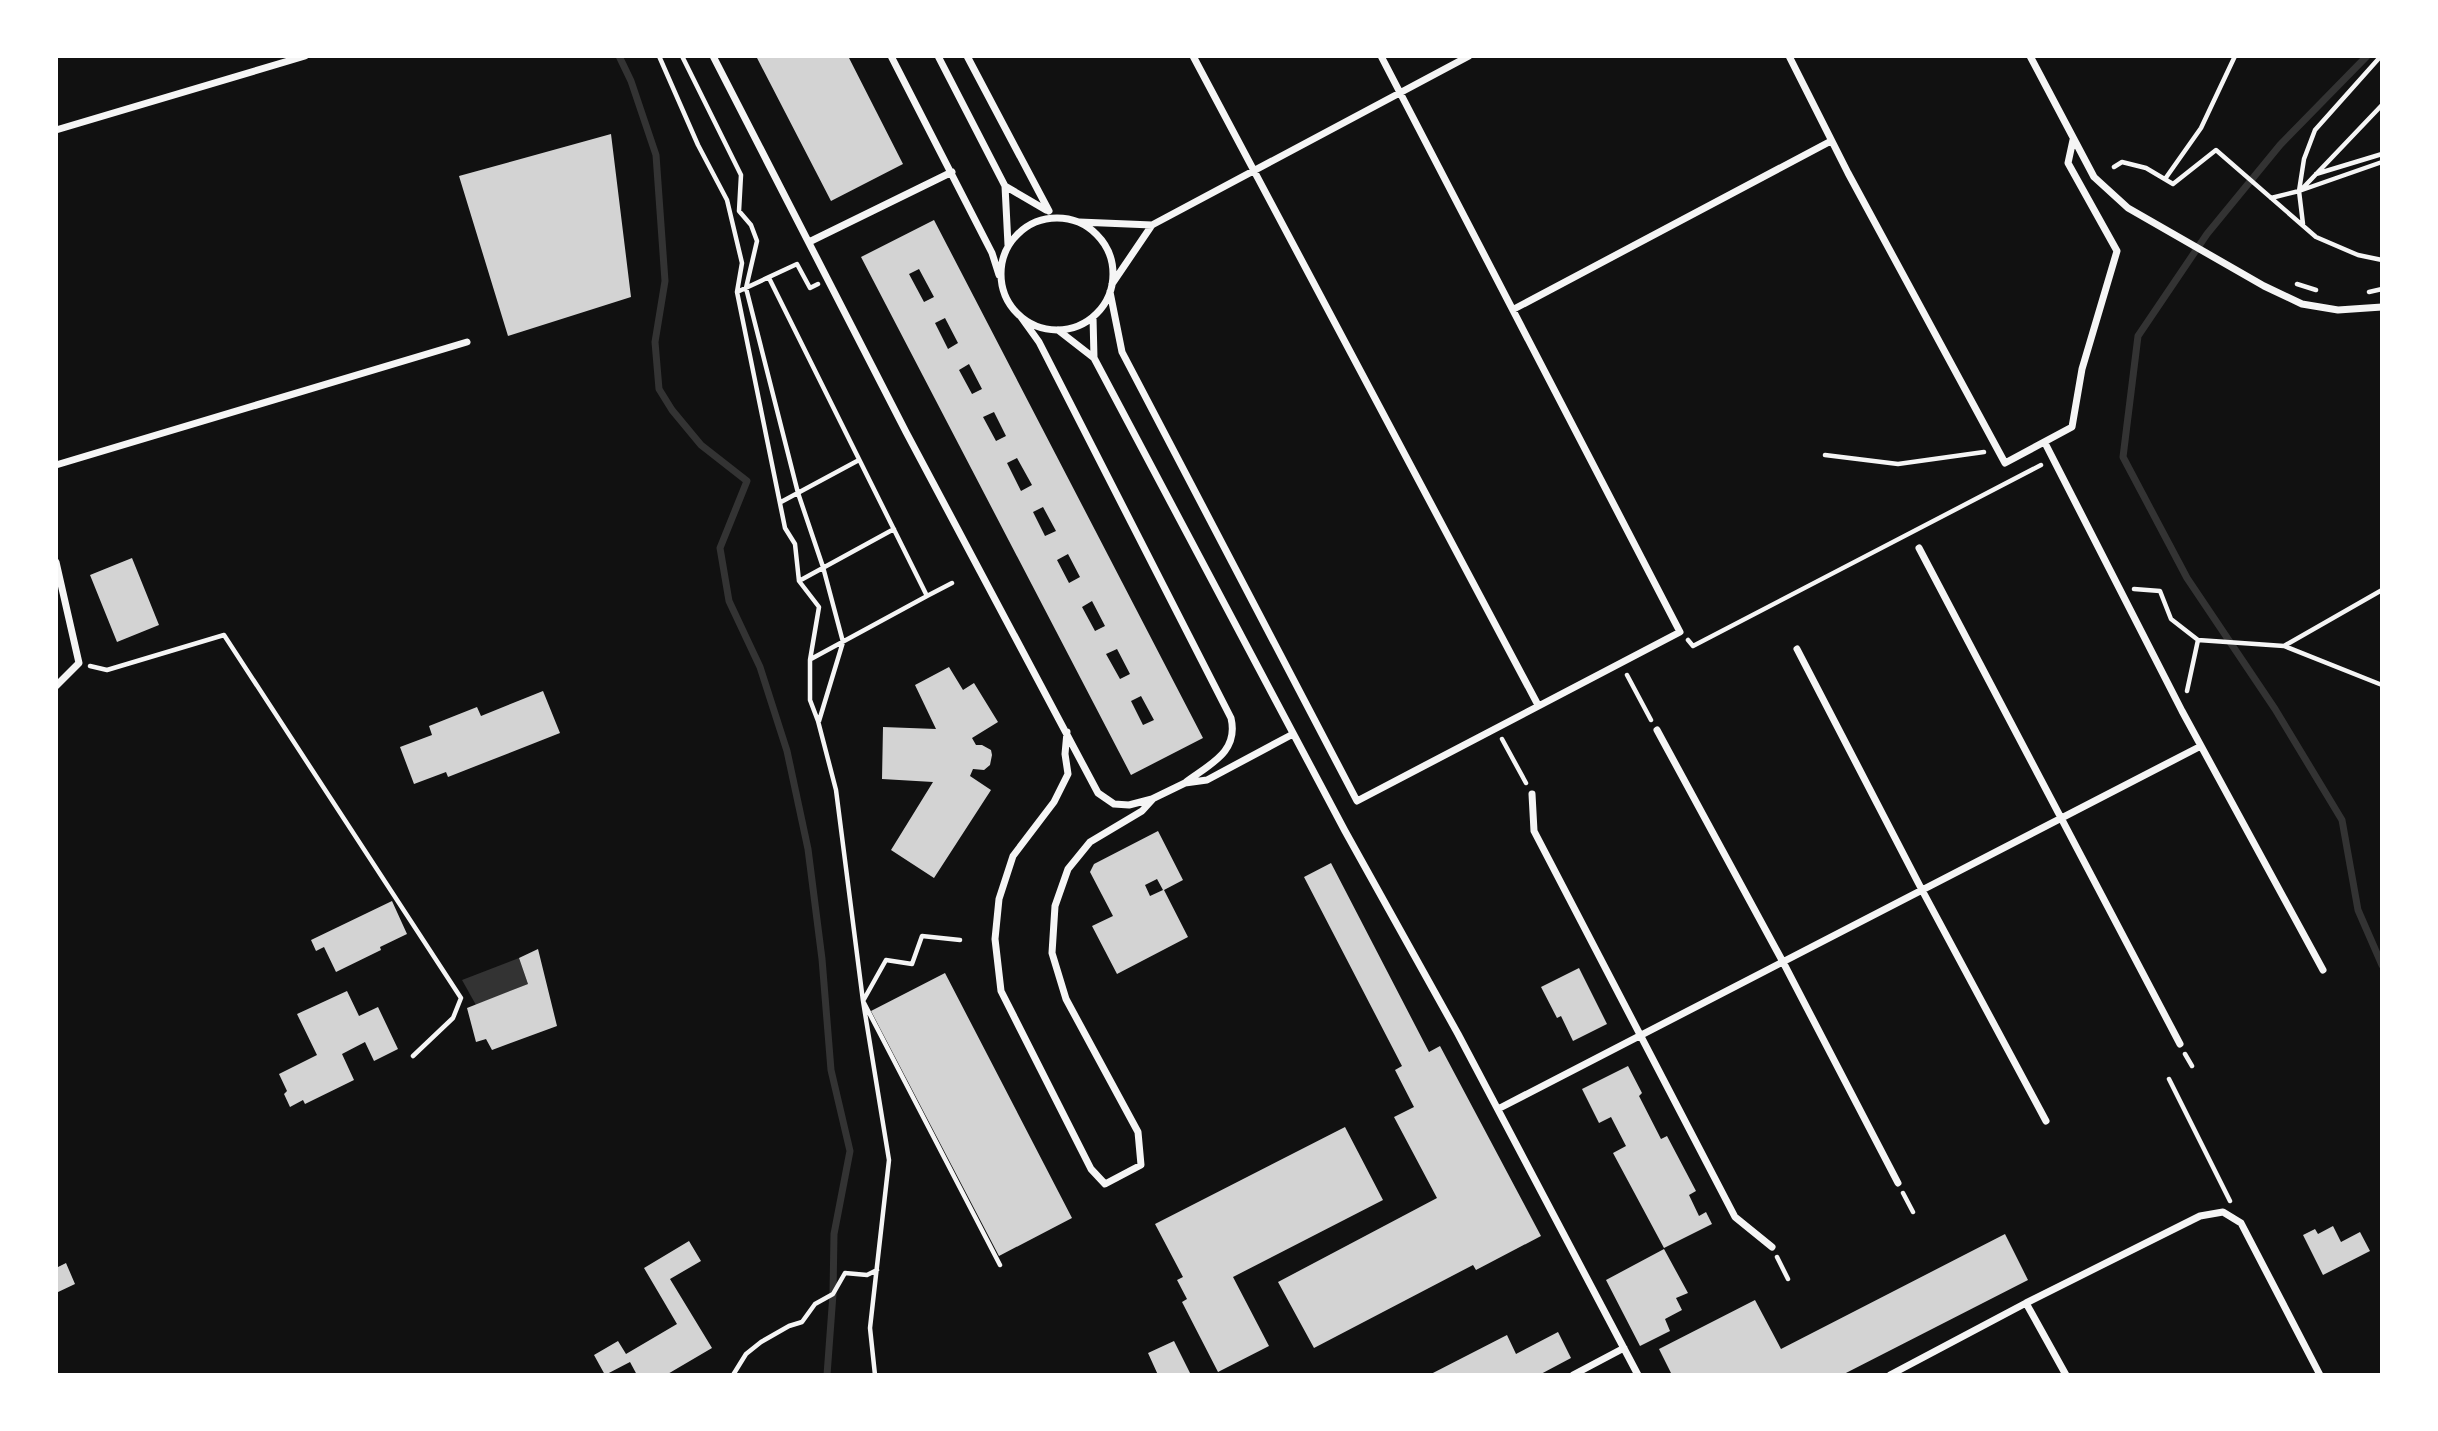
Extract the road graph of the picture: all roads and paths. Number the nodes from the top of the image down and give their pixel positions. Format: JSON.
{"nodes":[{"id":1,"x":305,"y":56,"type":"edge"},
{"id":2,"x":659,"y":56,"type":"edge"},
{"id":3,"x":682,"y":56,"type":"edge"},
{"id":4,"x":713,"y":56,"type":"edge"},
{"id":5,"x":891,"y":56,"type":"edge"},
{"id":6,"x":938,"y":56,"type":"edge"},
{"id":7,"x":967,"y":56,"type":"edge"},
{"id":8,"x":1193,"y":56,"type":"edge"},
{"id":9,"x":1381,"y":56,"type":"edge"},
{"id":10,"x":1469,"y":56,"type":"edge"},
{"id":11,"x":1789,"y":56,"type":"edge"},
{"id":12,"x":2030,"y":56,"type":"edge"},
{"id":13,"x":2235,"y":56,"type":"edge"},
{"id":14,"x":2381,"y":56,"type":"edge"},
{"id":15,"x":1399,"y":93,"type":"junction"},
{"id":16,"x":2382,"y":104,"type":"edge"},
{"id":17,"x":56,"y":130,"type":"edge"},
{"id":18,"x":2073,"y":140,"type":"junction"},
{"id":19,"x":1831,"y":141,"type":"junction"},
{"id":20,"x":2382,"y":154,"type":"edge"},
{"id":21,"x":2382,"y":162,"type":"edge"},
{"id":22,"x":2107,"y":167,"type":"dead end"},
{"id":23,"x":2114,"y":167,"type":"dead end"},
{"id":24,"x":1252,"y":170,"type":"junction"},
{"id":25,"x":951,"y":172,"type":"junction"},
{"id":26,"x":2315,"y":175,"type":"junction"},
{"id":27,"x":2114,"y":176,"type":"dead end"},
{"id":28,"x":2165,"y":179,"type":"junction"},
{"id":29,"x":1005,"y":186,"type":"junction"},
{"id":30,"x":2299,"y":191,"type":"junction"},
{"id":31,"x":2271,"y":198,"type":"junction"},
{"id":32,"x":1049,"y":211,"type":"junction"},
{"id":33,"x":1059,"y":217,"type":"junction"},
{"id":34,"x":1078,"y":222,"type":"junction"},
{"id":35,"x":1152,"y":225,"type":"junction"},
{"id":36,"x":2303,"y":225,"type":"junction"},
{"id":37,"x":809,"y":242,"type":"junction"},
{"id":38,"x":1008,"y":245,"type":"junction"},
{"id":39,"x":2382,"y":260,"type":"edge"},
{"id":40,"x":769,"y":278,"type":"junction"},
{"id":41,"x":828,"y":279,"type":"junction"},
{"id":42,"x":2288,"y":280,"type":"dead end"},
{"id":43,"x":1001,"y":283,"type":"junction"},
{"id":44,"x":746,"y":288,"type":"junction"},
{"id":45,"x":1111,"y":288,"type":"junction"},
{"id":46,"x":2382,"y":289,"type":"edge"},
{"id":47,"x":2319,"y":291,"type":"dead end"},
{"id":48,"x":737,"y":292,"type":"junction"},
{"id":49,"x":2367,"y":292,"type":"dead end"},
{"id":50,"x":2378,"y":307,"type":"edge"},
{"id":51,"x":1514,"y":309,"type":"junction"},
{"id":52,"x":1021,"y":317,"type":"junction"},
{"id":53,"x":1093,"y":317,"type":"junction"},
{"id":54,"x":1058,"y":330,"type":"junction"},
{"id":55,"x":467,"y":342,"type":"dead end"},
{"id":56,"x":1094,"y":358,"type":"junction"},
{"id":57,"x":2045,"y":443,"type":"junction"},
{"id":58,"x":1999,"y":450,"type":"junction"},
{"id":59,"x":1825,"y":455,"type":"dead end"},
{"id":60,"x":2053,"y":458,"type":"junction"},
{"id":61,"x":859,"y":460,"type":"junction"},
{"id":62,"x":56,"y":465,"type":"edge"},
{"id":63,"x":798,"y":493,"type":"junction"},
{"id":64,"x":781,"y":502,"type":"junction"},
{"id":65,"x":894,"y":529,"type":"junction"},
{"id":66,"x":1919,"y":548,"type":"dead end"},
{"id":67,"x":56,"y":562,"type":"edge"},
{"id":68,"x":824,"y":567,"type":"junction"},
{"id":69,"x":799,"y":581,"type":"junction"},
{"id":70,"x":951,"y":583,"type":"dead end"},
{"id":71,"x":2120,"y":588,"type":"junction"},
{"id":72,"x":2382,"y":590,"type":"edge"},
{"id":73,"x":927,"y":596,"type":"junction"},
{"id":74,"x":1680,"y":632,"type":"junction"},
{"id":75,"x":2198,"y":640,"type":"junction"},
{"id":76,"x":843,"y":642,"type":"junction"},
{"id":77,"x":2284,"y":646,"type":"junction"},
{"id":78,"x":1797,"y":649,"type":"dead end"},
{"id":79,"x":810,"y":660,"type":"junction"},
{"id":80,"x":1620,"y":662,"type":"junction"},
{"id":81,"x":79,"y":663,"type":"junction"},
{"id":82,"x":2382,"y":685,"type":"edge"},
{"id":83,"x":56,"y":686,"type":"edge"},
{"id":84,"x":1538,"y":705,"type":"junction"},
{"id":85,"x":2182,"y":712,"type":"junction"},
{"id":86,"x":818,"y":721,"type":"junction"},
{"id":87,"x":1497,"y":729,"type":"junction"},
{"id":88,"x":1657,"y":730,"type":"joint"},
{"id":89,"x":1067,"y":731,"type":"junction"},
{"id":90,"x":1293,"y":734,"type":"junction"},
{"id":91,"x":2201,"y":746,"type":"junction"},
{"id":92,"x":1185,"y":783,"type":"junction"},
{"id":93,"x":1532,"y":794,"type":"joint"},
{"id":94,"x":1152,"y":800,"type":"junction"},
{"id":95,"x":2063,"y":818,"type":"junction"},
{"id":96,"x":1922,"y":890,"type":"junction"},
{"id":97,"x":960,"y":940,"type":"dead end"},
{"id":98,"x":1783,"y":962,"type":"junction"},
{"id":99,"x":2323,"y":970,"type":"dead end"},
{"id":100,"x":863,"y":1001,"type":"junction"},
{"id":101,"x":1641,"y":1035,"type":"junction"},
{"id":102,"x":2180,"y":1044,"type":"dead end"},
{"id":103,"x":413,"y":1056,"type":"dead end"},
{"id":104,"x":2169,"y":1079,"type":"dead end"},
{"id":105,"x":1498,"y":1109,"type":"junction"},
{"id":106,"x":2046,"y":1121,"type":"dead end"},
{"id":107,"x":1898,"y":1183,"type":"dead end"},
{"id":108,"x":2242,"y":1223,"type":"junction"},
{"id":109,"x":1772,"y":1247,"type":"joint"},
{"id":110,"x":1000,"y":1265,"type":"dead end"},
{"id":111,"x":877,"y":1270,"type":"junction"},
{"id":112,"x":1788,"y":1279,"type":"dead end"},
{"id":113,"x":2026,"y":1303,"type":"junction"},
{"id":114,"x":1624,"y":1348,"type":"junction"},
{"id":115,"x":733,"y":1375,"type":"edge"},
{"id":116,"x":875,"y":1375,"type":"edge"},
{"id":117,"x":1573,"y":1375,"type":"edge"},
{"id":118,"x":1638,"y":1375,"type":"edge"},
{"id":119,"x":1891,"y":1375,"type":"edge"},
{"id":120,"x":2066,"y":1375,"type":"edge"},
{"id":121,"x":2320,"y":1375,"type":"edge"}],
"edges":[{"from":1,"to":17,"type":"street"},
{"from":2,"to":48,"type":"path"},
{"from":3,"to":44,"type":"path"},
{"from":4,"to":37,"type":"street"},
{"from":5,"to":25,"type":"street"},
{"from":6,"to":29,"type":"street"},
{"from":7,"to":32,"type":"street"},
{"from":8,"to":24,"type":"street"},
{"from":9,"to":15,"type":"street"},
{"from":10,"to":15,"type":"street"},
{"from":11,"to":19,"type":"street"},
{"from":12,"to":18,"type":"street"},
{"from":13,"to":28,"type":"path"},
{"from":14,"to":30,"type":"path"},
{"from":15,"to":24,"type":"street"},
{"from":15,"to":51,"type":"street"},
{"from":16,"to":26,"type":"path"},
{"from":18,"to":50,"type":"street"},
{"from":18,"to":57,"type":"street"},
{"from":19,"to":51,"type":"street"},
{"from":19,"to":58,"type":"street"},
{"from":20,"to":26,"type":"path"},
{"from":21,"to":30,"type":"path"},
{"from":22,"to":27,"type":"path"},
{"from":23,"to":28,"type":"path"},
{"from":24,"to":35,"type":"street"},
{"from":24,"to":84,"type":"street"},
{"from":25,"to":37,"type":"street"},
{"from":25,"to":43,"type":"street"},
{"from":26,"to":30,"type":"path"},
{"from":28,"to":31,"type":"path"},
{"from":29,"to":32,"type":"street"},
{"from":29,"to":38,"type":"street"},
{"from":30,"to":31,"type":"path"},
{"from":30,"to":36,"type":"path"},
{"from":31,"to":36,"type":"path"},
{"from":32,"to":33,"type":"street"},
{"from":33,"to":34,"type":"street"},
{"from":33,"to":38,"type":"street"},
{"from":34,"to":35,"type":"street"},
{"from":34,"to":45,"type":"street"},
{"from":35,"to":45,"type":"street"},
{"from":36,"to":39,"type":"path"},
{"from":37,"to":41,"type":"street"},
{"from":38,"to":43,"type":"street"},
{"from":40,"to":41,"type":"path"},
{"from":40,"to":44,"type":"path"},
{"from":40,"to":61,"type":"path"},
{"from":41,"to":89,"type":"street"},
{"from":42,"to":47,"type":"path"},
{"from":43,"to":52,"type":"street"},
{"from":44,"to":48,"type":"path"},
{"from":44,"to":63,"type":"path"},
{"from":45,"to":53,"type":"street"},
{"from":45,"to":87,"type":"street"},
{"from":46,"to":49,"type":"path"},
{"from":48,"to":64,"type":"path"},
{"from":51,"to":74,"type":"street"},
{"from":52,"to":54,"type":"street"},
{"from":52,"to":92,"type":"street"},
{"from":53,"to":54,"type":"street"},
{"from":53,"to":56,"type":"street"},
{"from":54,"to":56,"type":"street"},
{"from":55,"to":62,"type":"street"},
{"from":56,"to":90,"type":"street"},
{"from":57,"to":58,"type":"street"},
{"from":57,"to":60,"type":"street"},
{"from":58,"to":59,"type":"path"},
{"from":60,"to":71,"type":"street"},
{"from":60,"to":74,"type":"path"},
{"from":61,"to":63,"type":"path"},
{"from":61,"to":65,"type":"path"},
{"from":63,"to":64,"type":"path"},
{"from":63,"to":68,"type":"path"},
{"from":64,"to":69,"type":"path"},
{"from":65,"to":68,"type":"path"},
{"from":65,"to":73,"type":"path"},
{"from":66,"to":95,"type":"street"},
{"from":67,"to":81,"type":"street"},
{"from":68,"to":69,"type":"path"},
{"from":68,"to":76,"type":"path"},
{"from":69,"to":79,"type":"path"},
{"from":70,"to":73,"type":"path"},
{"from":71,"to":75,"type":"path"},
{"from":71,"to":85,"type":"street"},
{"from":72,"to":77,"type":"path"},
{"from":73,"to":76,"type":"path"},
{"from":74,"to":80,"type":"street"},
{"from":75,"to":77,"type":"path"},
{"from":75,"to":85,"type":"path"},
{"from":76,"to":79,"type":"path"},
{"from":76,"to":86,"type":"path"},
{"from":77,"to":82,"type":"path"},
{"from":78,"to":96,"type":"street"},
{"from":79,"to":86,"type":"path"},
{"from":80,"to":84,"type":"street"},
{"from":80,"to":88,"type":"path"},
{"from":81,"to":83,"type":"street"},
{"from":81,"to":103,"type":"path"},
{"from":84,"to":87,"type":"street"},
{"from":85,"to":91,"type":"street"},
{"from":86,"to":100,"type":"path"},
{"from":87,"to":93,"type":"path"},
{"from":88,"to":98,"type":"street"},
{"from":89,"to":94,"type":"street"},
{"from":89,"to":94,"type":"street"},
{"from":90,"to":92,"type":"street"},
{"from":90,"to":105,"type":"street"},
{"from":91,"to":95,"type":"street"},
{"from":91,"to":99,"type":"street"},
{"from":92,"to":94,"type":"street"},
{"from":93,"to":101,"type":"street"},
{"from":95,"to":96,"type":"street"},
{"from":95,"to":102,"type":"street"},
{"from":96,"to":98,"type":"street"},
{"from":96,"to":106,"type":"street"},
{"from":97,"to":100,"type":"path"},
{"from":98,"to":101,"type":"street"},
{"from":98,"to":107,"type":"street"},
{"from":100,"to":110,"type":"path"},
{"from":100,"to":111,"type":"path"},
{"from":101,"to":105,"type":"street"},
{"from":101,"to":109,"type":"street"},
{"from":104,"to":108,"type":"path"},
{"from":105,"to":114,"type":"street"},
{"from":108,"to":113,"type":"street"},
{"from":108,"to":121,"type":"street"},
{"from":109,"to":112,"type":"path"},
{"from":111,"to":115,"type":"path"},
{"from":111,"to":116,"type":"path"},
{"from":113,"to":119,"type":"street"},
{"from":113,"to":120,"type":"street"},
{"from":114,"to":117,"type":"street"},
{"from":114,"to":118,"type":"street"}]}
